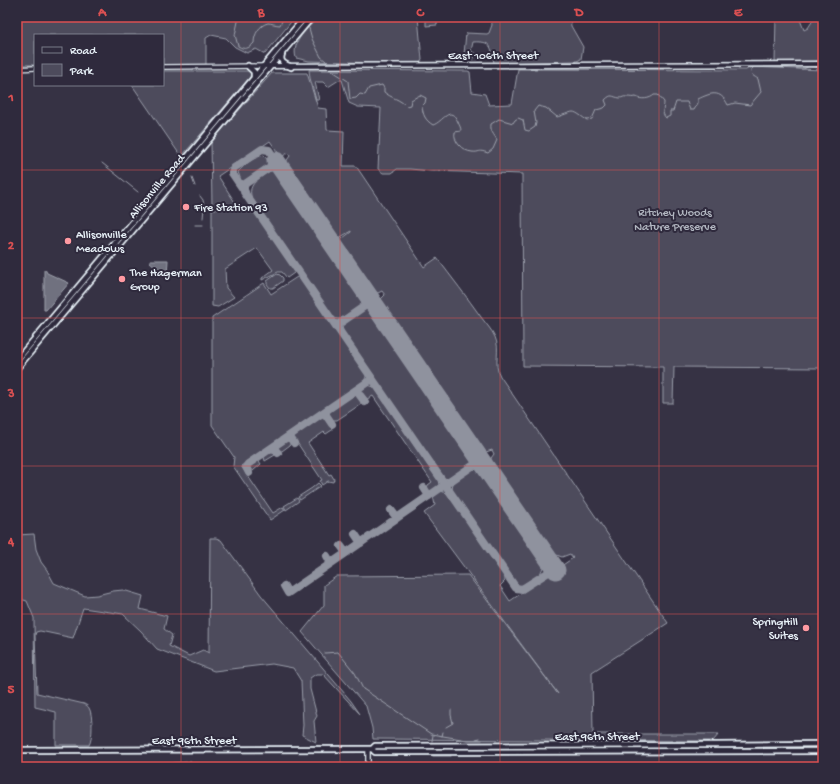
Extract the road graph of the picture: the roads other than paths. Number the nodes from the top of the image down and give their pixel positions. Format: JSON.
{"nodes":[{"id":1,"x":305,"y":17,"type":"edge"},
{"id":2,"x":312,"y":18,"type":"edge"},
{"id":3,"x":299,"y":28,"type":"junction"},
{"id":4,"x":283,"y":52,"type":"junction"},
{"id":5,"x":823,"y":64,"type":"edge"},
{"id":6,"x":248,"y":66,"type":"junction"},
{"id":7,"x":264,"y":66,"type":"junction"},
{"id":8,"x":270,"y":66,"type":"junction"},
{"id":9,"x":164,"y":67,"type":"edge"},
{"id":10,"x":291,"y":67,"type":"junction"},
{"id":11,"x":34,"y":68,"type":"edge"},
{"id":12,"x":17,"y":69,"type":"edge"},
{"id":13,"x":254,"y":78,"type":"junction"},
{"id":14,"x":17,"y":360,"type":"edge"},
{"id":15,"x":17,"y":368,"type":"edge"},
{"id":16,"x":823,"y":744,"type":"edge"},
{"id":17,"x":746,"y":745,"type":"junction"},
{"id":18,"x":675,"y":746,"type":"junction"},
{"id":19,"x":370,"y":749,"type":"junction"},
{"id":20,"x":17,"y":750,"type":"edge"},
{"id":21,"x":642,"y":751,"type":"junction"},
{"id":22,"x":728,"y":751,"type":"junction"},
{"id":23,"x":823,"y":751,"type":"edge"},
{"id":24,"x":368,"y":767,"type":"edge"}],
"edges":[{"from":1,"to":3,"type":"main road","name":"Allisonville Road"},
{"from":2,"to":3,"type":"main road","name":"Allisonville Road"},
{"from":3,"to":4,"type":"main road","name":"Allisonville Road"},
{"from":3,"to":7,"type":"main road","name":"Allisonville Road"},
{"from":4,"to":8,"type":"main road","name":"Allisonville Road"},
{"from":4,"to":10,"type":"main road"},
{"from":5,"to":10,"type":"main road","name":"East 106th Street"},
{"from":6,"to":7,"type":"street","name":"East 106th Street"},
{"from":6,"to":9,"type":"street","name":"East 106th Street"},
{"from":6,"to":13,"type":"main road"},
{"from":7,"to":8,"type":"main road","name":"East 106th Street"},
{"from":7,"to":13,"type":"main road","name":"Allisonville Road"},
{"from":8,"to":10,"type":"main road","name":"East 106th Street"},
{"from":8,"to":15,"type":"main road","name":"Allisonville Road"},
{"from":11,"to":12,"type":"street"},
{"from":13,"to":14,"type":"main road","name":"Allisonville Road"},
{"from":16,"to":17,"type":"main road","name":"East 96th Street"},
{"from":17,"to":18,"type":"main road","name":"East 96th Street"},
{"from":17,"to":22,"type":"main road"},
{"from":18,"to":19,"type":"main road","name":"East 96th Street"},
{"from":18,"to":21,"type":"main road"},
{"from":19,"to":20,"type":"main road","name":"East 96th Street"},
{"from":19,"to":21,"type":"main road","name":"East 96th Street"},
{"from":19,"to":24,"type":"street"},
{"from":21,"to":22,"type":"main road","name":"East 96th Street"},
{"from":22,"to":23,"type":"main road","name":"East 96th Street"}]}
